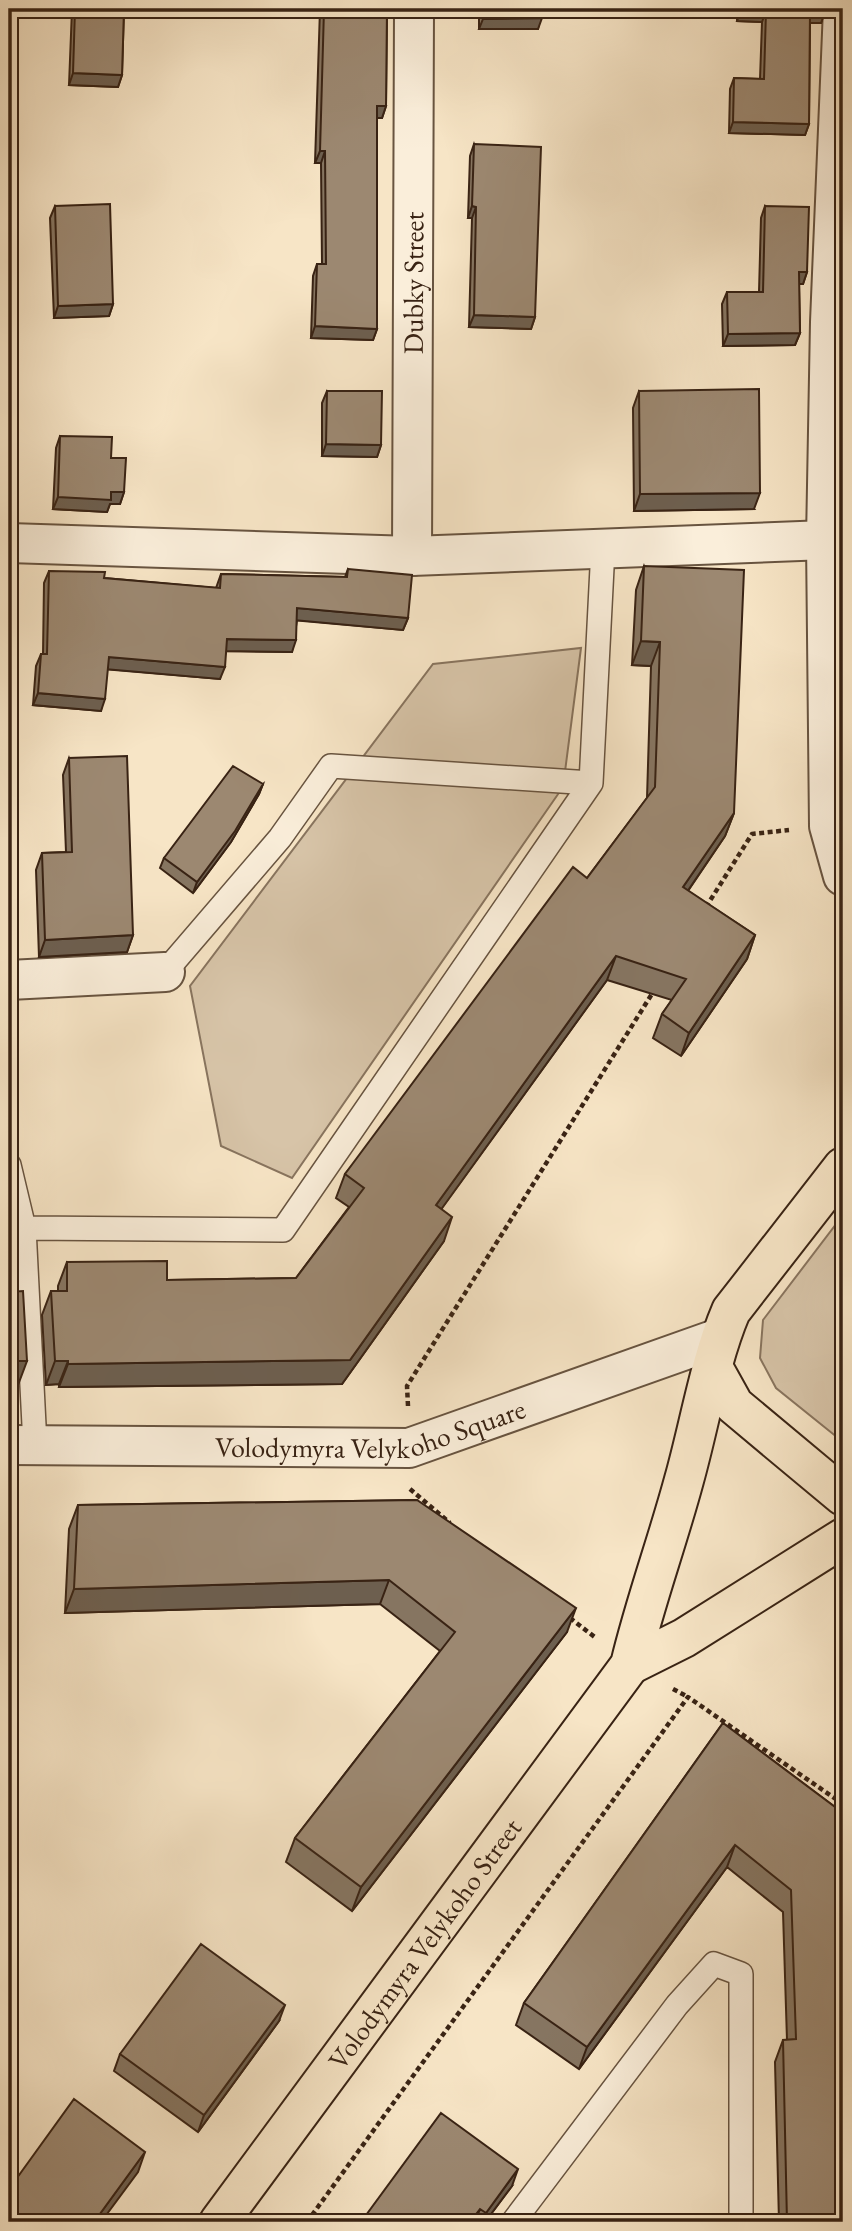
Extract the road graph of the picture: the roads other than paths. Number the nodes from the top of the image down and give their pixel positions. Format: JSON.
{"nodes":[{"id":1,"x":414,"y":9,"type":"edge"},
{"id":2,"x":843,"y":9,"type":"edge"},
{"id":3,"x":825,"y":540,"type":"junction"},
{"id":4,"x":9,"y":543,"type":"edge"},
{"id":5,"x":603,"y":548,"type":"junction"},
{"id":6,"x":412,"y":556,"type":"junction"},
{"id":7,"x":591,"y":783,"type":"junction"},
{"id":8,"x":843,"y":876,"type":"edge"},
{"id":9,"x":165,"y":972,"type":"joint"},
{"id":10,"x":9,"y":980,"type":"edge"},
{"id":11,"x":9,"y":1165,"type":"edge"},
{"id":12,"x":843,"y":1167,"type":"edge"},
{"id":13,"x":24,"y":1228,"type":"junction"},
{"id":14,"x":717,"y":1354,"type":"junction"},
{"id":15,"x":22,"y":1445,"type":"edge"},
{"id":16,"x":843,"y":1496,"type":"edge"},
{"id":17,"x":843,"y":1538,"type":"edge"},
{"id":18,"x":630,"y":1665,"type":"junction"},
{"id":19,"x":219,"y":2222,"type":"edge"},
{"id":20,"x":513,"y":2222,"type":"edge"},
{"id":21,"x":741,"y":2222,"type":"edge"}],
"edges":[{"from":1,"to":6,"type":"street","name":"Dubky Street"},
{"from":2,"to":3,"type":"street"},
{"from":3,"to":5,"type":"street"},
{"from":3,"to":8,"type":"street"},
{"from":4,"to":6,"type":"street"},
{"from":5,"to":6,"type":"street"},
{"from":5,"to":7,"type":"lane"},
{"from":7,"to":9,"type":"lane"},
{"from":7,"to":13,"type":"lane"},
{"from":9,"to":10,"type":"street"},
{"from":11,"to":13,"type":"lane"},
{"from":12,"to":14,"type":"main road"},
{"from":13,"to":15,"type":"lane"},
{"from":14,"to":15,"type":"street","name":"Volodymyra Velykoho Square"},
{"from":14,"to":16,"type":"main road"},
{"from":14,"to":18,"type":"main road"},
{"from":17,"to":18,"type":"main road"},
{"from":18,"to":19,"type":"main road","name":"Volodymyra Velykoho Street"},
{"from":20,"to":21,"type":"lane"}]}
